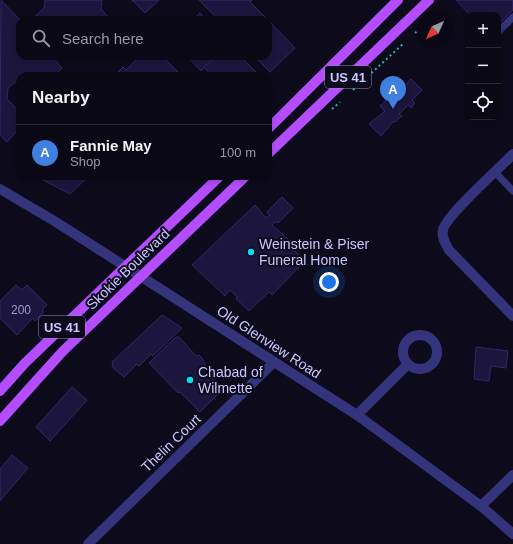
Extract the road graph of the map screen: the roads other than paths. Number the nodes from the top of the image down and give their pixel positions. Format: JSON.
{"nodes":[{"id":1,"x":398,"y":0,"type":"edge"},
{"id":2,"x":429,"y":0,"type":"edge"},
{"id":3,"x":513,"y":17,"type":"edge"},
{"id":4,"x":501,"y":29,"type":"edge"},
{"id":5,"x":272,"y":125,"type":"edge"},
{"id":6,"x":272,"y":150,"type":"edge"},
{"id":7,"x":513,"y":154,"type":"edge"},
{"id":8,"x":495,"y":172,"type":"junction"},
{"id":9,"x":216,"y":180,"type":"edge"},
{"id":10,"x":242,"y":180,"type":"edge"},
{"id":11,"x":0,"y":189,"type":"edge"},
{"id":12,"x":513,"y":191,"type":"edge"},
{"id":13,"x":126,"y":266,"type":"junction"},
{"id":14,"x":141,"y":276,"type":"junction"},
{"id":15,"x":513,"y":316,"type":"edge"},
{"id":16,"x":273,"y":363,"type":"junction"},
{"id":17,"x":407,"y":364,"type":"dead end"},
{"id":18,"x":0,"y":391,"type":"edge"},
{"id":19,"x":357,"y":415,"type":"junction"},
{"id":20,"x":0,"y":421,"type":"edge"},
{"id":21,"x":513,"y":475,"type":"edge"},
{"id":22,"x":481,"y":506,"type":"junction"},
{"id":23,"x":513,"y":534,"type":"edge"},
{"id":24,"x":88,"y":544,"type":"edge"}],
"edges":[{"from":1,"to":5,"type":"main road","number":"US 41"},
{"from":2,"to":6,"type":"main road","number":"US 41"},
{"from":3,"to":4,"type":"lane"},
{"from":7,"to":8,"type":"street"},
{"from":8,"to":12,"type":"lane"},
{"from":8,"to":15,"type":"street"},
{"from":9,"to":13,"type":"main road","name":"Skokie Boulevard","number":"US 41"},
{"from":10,"to":14,"type":"main road","name":"Skokie Boulevard","number":"US 41"},
{"from":11,"to":13,"type":"street","name":"Old Glenview Road"},
{"from":13,"to":14,"type":"street","name":"Old Glenview Road"},
{"from":13,"to":18,"type":"main road","name":"Skokie Boulevard","number":"US 41"},
{"from":14,"to":16,"type":"street","name":"Old Glenview Road"},
{"from":14,"to":20,"type":"main road","name":"Skokie Boulevard","number":"US 41"},
{"from":16,"to":19,"type":"street","name":"Old Glenview Road"},
{"from":16,"to":24,"type":"street","name":"Thelin Court"},
{"from":17,"to":19,"type":"street"},
{"from":19,"to":22,"type":"street","name":"Old Glenview Road"},
{"from":21,"to":22,"type":"street"},
{"from":22,"to":23,"type":"street","name":"Old Glenview Road"}]}
